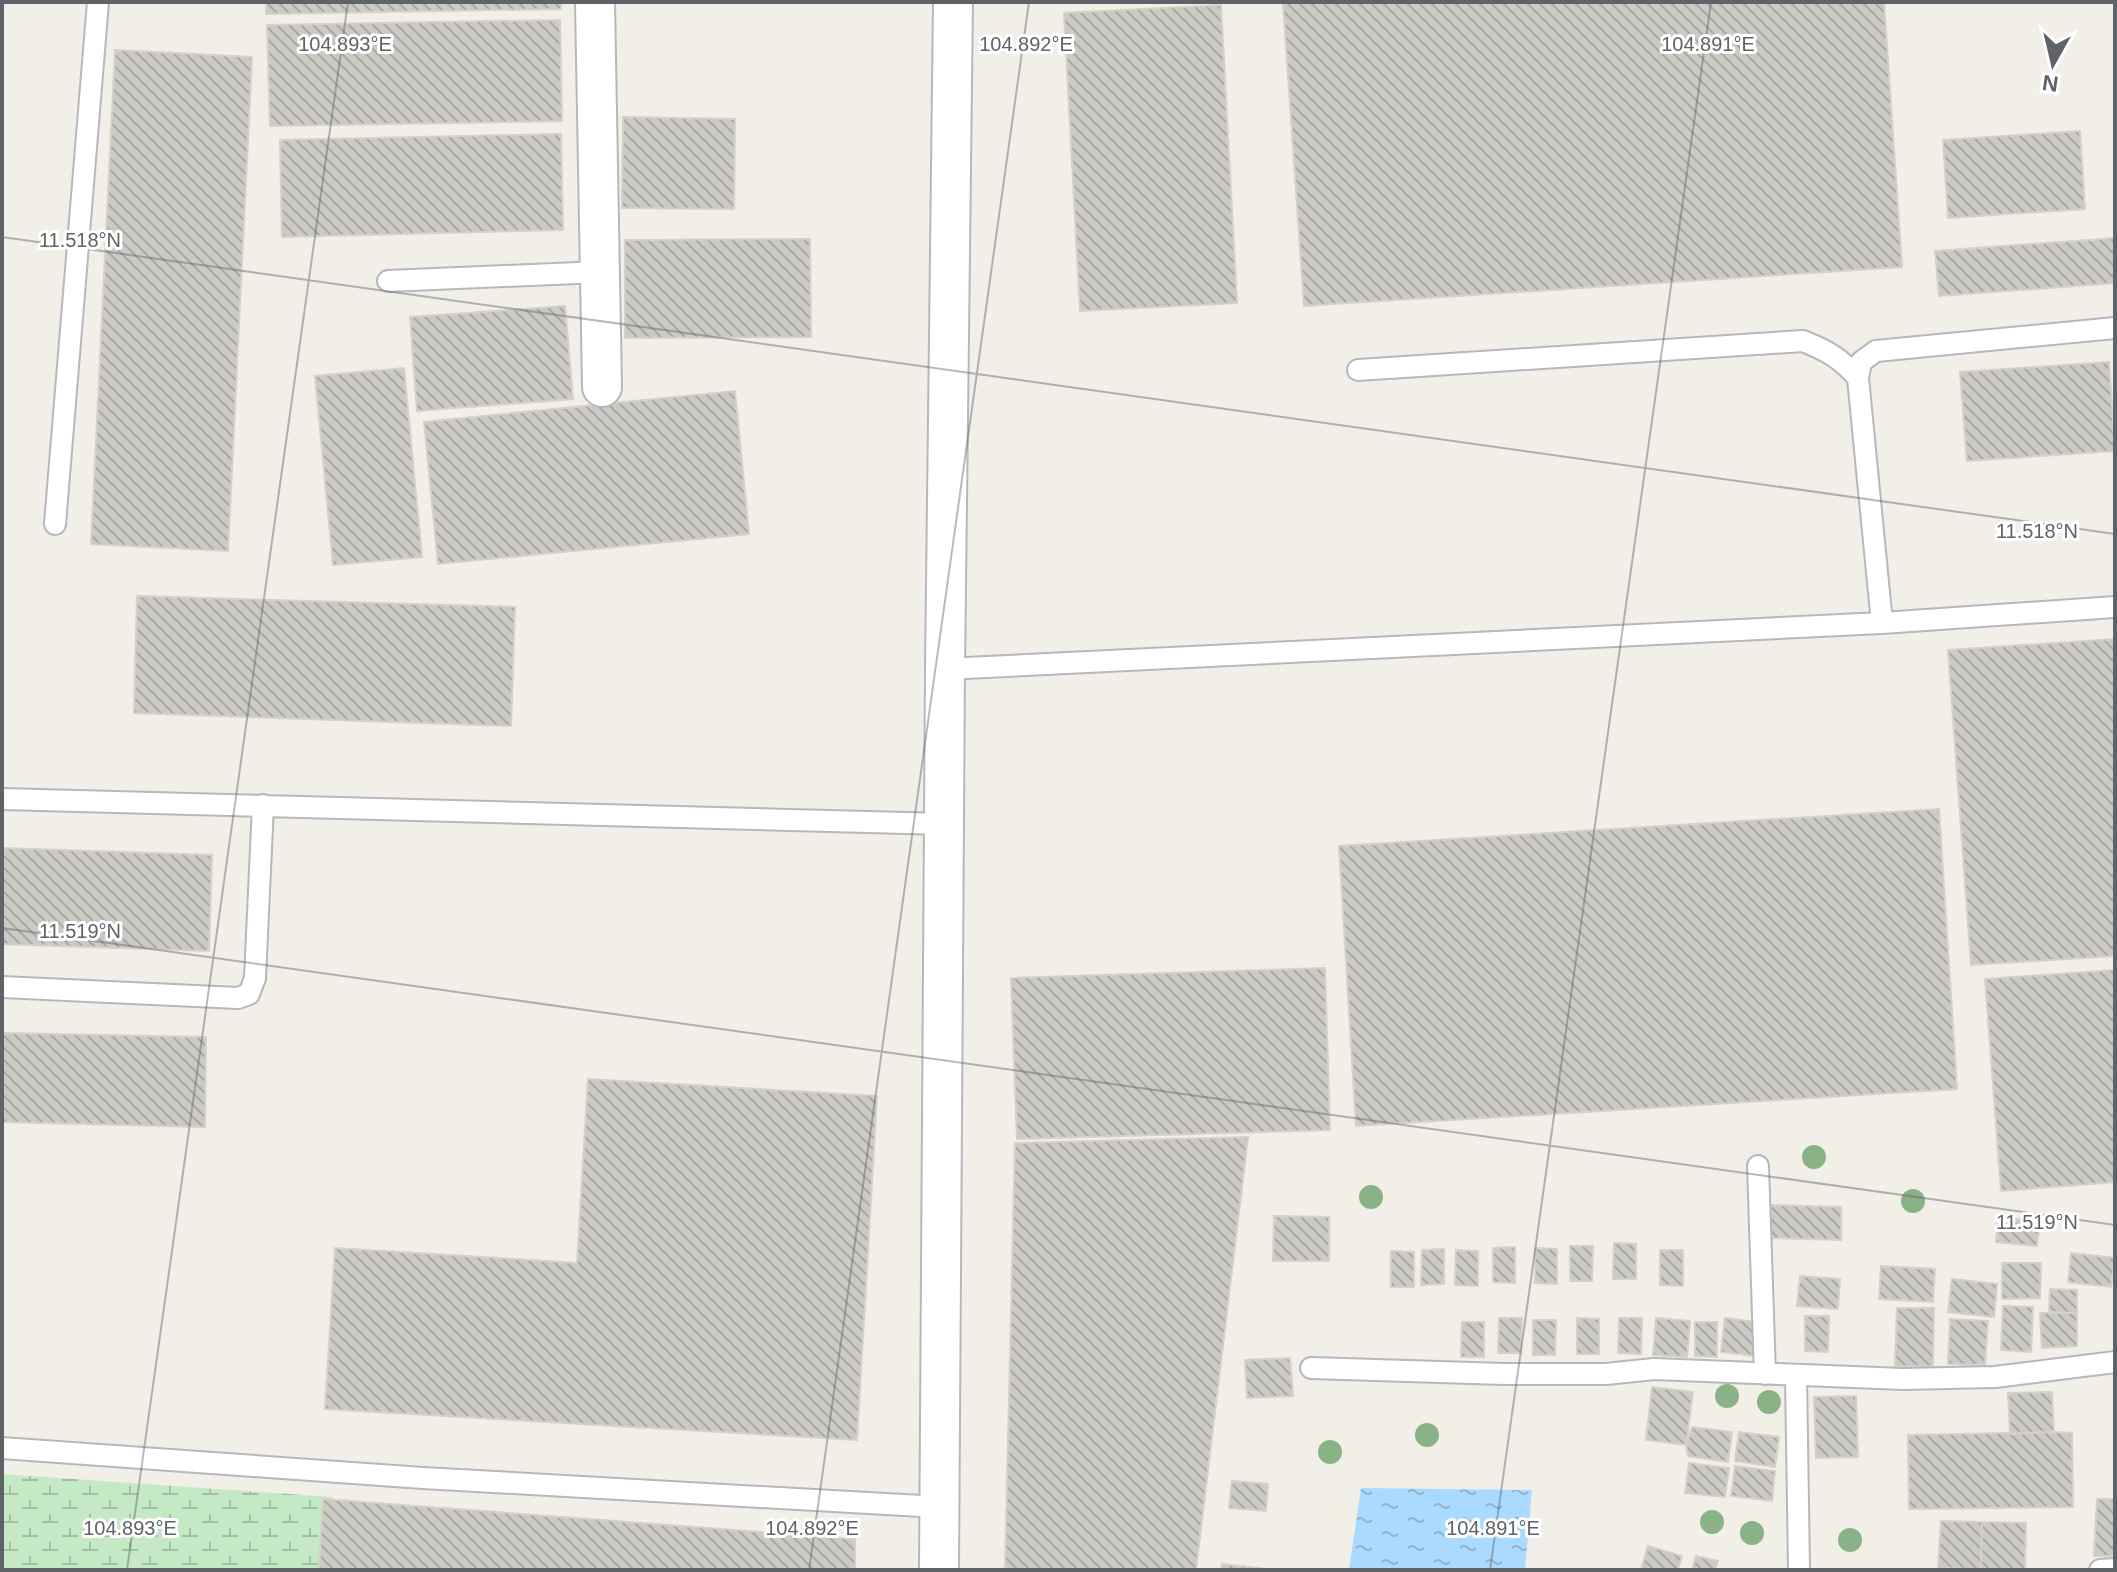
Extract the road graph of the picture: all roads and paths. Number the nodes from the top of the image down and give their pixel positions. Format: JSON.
{"nodes":[{"id":1,"x":98,"y":2,"type":"edge"},
{"id":2,"x":595,"y":2,"type":"edge"},
{"id":3,"x":953,"y":2,"type":"edge"},
{"id":4,"x":600,"y":272,"type":"junction"},
{"id":5,"x":388,"y":281,"type":"dead end"},
{"id":6,"x":2115,"y":328,"type":"edge"},
{"id":7,"x":1358,"y":370,"type":"dead end"},
{"id":8,"x":1858,"y":378,"type":"junction"},
{"id":9,"x":602,"y":387,"type":"dead end"},
{"id":10,"x":55,"y":524,"type":"dead end"},
{"id":11,"x":2115,"y":607,"type":"edge"},
{"id":12,"x":1882,"y":623,"type":"junction"},
{"id":13,"x":945,"y":669,"type":"junction"},
{"id":14,"x":2,"y":799,"type":"edge"},
{"id":15,"x":263,"y":805,"type":"junction"},
{"id":16,"x":944,"y":824,"type":"junction"},
{"id":17,"x":2,"y":987,"type":"edge"},
{"id":18,"x":1758,"y":1166,"type":"dead end"},
{"id":19,"x":2115,"y":1362,"type":"edge"},
{"id":20,"x":1311,"y":1368,"type":"dead end"},
{"id":21,"x":1765,"y":1374,"type":"junction"},
{"id":22,"x":1796,"y":1375,"type":"junction"},
{"id":23,"x":2,"y":1448,"type":"edge"},
{"id":24,"x":939,"y":1507,"type":"junction"},
{"id":25,"x":2115,"y":1569,"type":"edge"},
{"id":26,"x":939,"y":1570,"type":"edge"},
{"id":27,"x":1799,"y":1570,"type":"edge"},
{"id":28,"x":2100,"y":1570,"type":"edge"}],
"edges":[{"from":1,"to":10,"type":"lane"},
{"from":2,"to":4,"type":"street"},
{"from":3,"to":13,"type":"street"},
{"from":4,"to":5,"type":"lane"},
{"from":4,"to":9,"type":"street"},
{"from":6,"to":8,"type":"lane"},
{"from":7,"to":8,"type":"lane"},
{"from":8,"to":12,"type":"lane"},
{"from":11,"to":12,"type":"lane"},
{"from":12,"to":13,"type":"lane"},
{"from":13,"to":16,"type":"street"},
{"from":14,"to":15,"type":"lane"},
{"from":15,"to":16,"type":"lane"},
{"from":15,"to":17,"type":"lane"},
{"from":16,"to":24,"type":"street"},
{"from":18,"to":21,"type":"lane"},
{"from":19,"to":22,"type":"lane"},
{"from":20,"to":21,"type":"lane"},
{"from":21,"to":22,"type":"lane"},
{"from":22,"to":27,"type":"lane"},
{"from":23,"to":24,"type":"lane"},
{"from":24,"to":26,"type":"street"},
{"from":25,"to":28,"type":"lane"}]}
